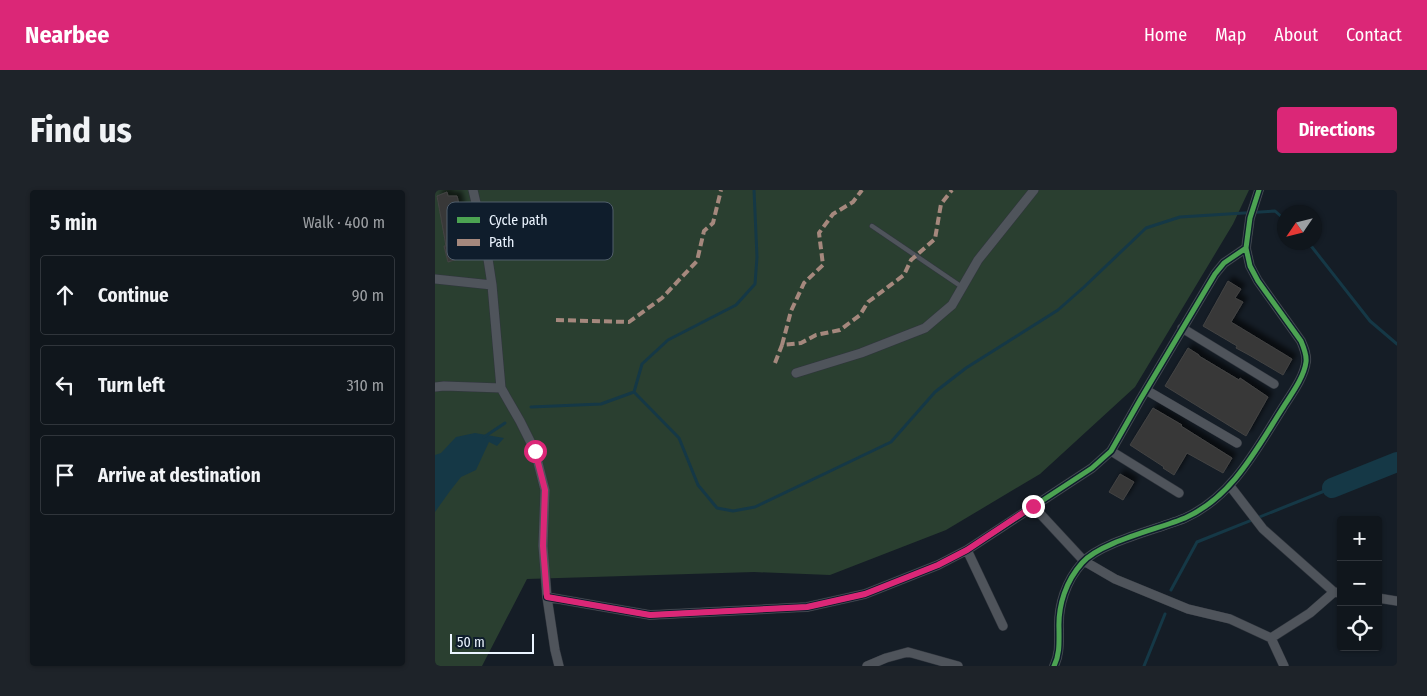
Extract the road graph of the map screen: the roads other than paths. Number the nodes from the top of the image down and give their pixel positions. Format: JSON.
{"nodes":[{"id":1,"x":1034,"y":190,"type":"edge"},
{"id":2,"x":1257,"y":194,"type":"edge"},
{"id":3,"x":873,"y":226,"type":"dead end"},
{"id":4,"x":1246,"y":248,"type":"junction"},
{"id":5,"x":488,"y":260,"type":"edge"},
{"id":6,"x":435,"y":279,"type":"edge"},
{"id":7,"x":492,"y":284,"type":"junction"},
{"id":8,"x":962,"y":287,"type":"junction"},
{"id":9,"x":1182,"y":328,"type":"junction"},
{"id":10,"x":796,"y":373,"type":"dead end"},
{"id":11,"x":1275,"y":384,"type":"dead end"},
{"id":12,"x":435,"y":387,"type":"edge"},
{"id":13,"x":501,"y":388,"type":"junction"},
{"id":14,"x":1146,"y":390,"type":"junction"},
{"id":15,"x":1237,"y":443,"type":"dead end"},
{"id":16,"x":1111,"y":451,"type":"junction"},
{"id":17,"x":1230,"y":486,"type":"junction"},
{"id":18,"x":1179,"y":493,"type":"dead end"},
{"id":19,"x":1033,"y":506,"type":"junction"},
{"id":20,"x":967,"y":550,"type":"junction"},
{"id":21,"x":1084,"y":561,"type":"junction"},
{"id":22,"x":1337,"y":592,"type":"edge"},
{"id":23,"x":547,"y":597,"type":"junction"},
{"id":24,"x":1382,"y":599,"type":"edge"},
{"id":25,"x":1397,"y":601,"type":"edge"},
{"id":26,"x":1003,"y":626,"type":"dead end"},
{"id":27,"x":1271,"y":638,"type":"junction"},
{"id":28,"x":559,"y":666,"type":"edge"},
{"id":29,"x":867,"y":666,"type":"edge"},
{"id":30,"x":958,"y":666,"type":"edge"},
{"id":31,"x":1054,"y":666,"type":"edge"},
{"id":32,"x":1284,"y":666,"type":"edge"}],
"edges":[{"from":1,"to":8,"type":"street"},
{"from":2,"to":4,"type":"street"},
{"from":3,"to":8,"type":"lane"},
{"from":4,"to":9,"type":"street"},
{"from":4,"to":17,"type":"street"},
{"from":5,"to":7,"type":"street"},
{"from":6,"to":7,"type":"street"},
{"from":7,"to":13,"type":"street"},
{"from":8,"to":10,"type":"street"},
{"from":9,"to":11,"type":"street"},
{"from":9,"to":14,"type":"street"},
{"from":12,"to":13,"type":"street"},
{"from":13,"to":23,"type":"street"},
{"from":14,"to":15,"type":"street"},
{"from":14,"to":16,"type":"street"},
{"from":16,"to":18,"type":"street"},
{"from":16,"to":19,"type":"street"},
{"from":17,"to":21,"type":"street"},
{"from":17,"to":22,"type":"street"},
{"from":19,"to":20,"type":"street"},
{"from":19,"to":21,"type":"street"},
{"from":20,"to":23,"type":"street"},
{"from":20,"to":26,"type":"street"},
{"from":21,"to":27,"type":"street"},
{"from":21,"to":31,"type":"street"},
{"from":22,"to":27,"type":"street"},
{"from":23,"to":28,"type":"street"},
{"from":24,"to":25,"type":"street"},
{"from":27,"to":32,"type":"street"},
{"from":29,"to":30,"type":"street"}]}
